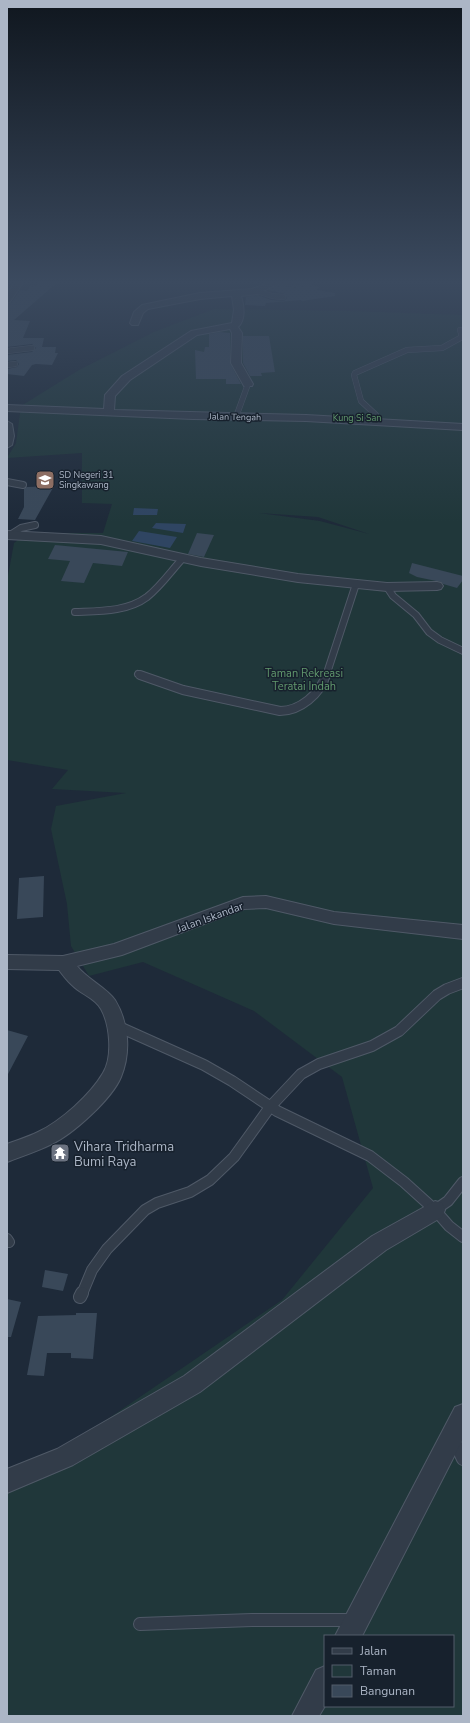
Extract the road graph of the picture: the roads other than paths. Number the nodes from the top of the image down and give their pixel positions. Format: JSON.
{"nodes":[{"id":1,"x":151,"y":361,"type":"edge"},
{"id":2,"x":236,"y":361,"type":"edge"},
{"id":3,"x":383,"y":361,"type":"edge"},
{"id":4,"x":15,"y":364,"type":"dead end"},
{"id":5,"x":7,"y":365,"type":"edge"},
{"id":6,"x":248,"y":384,"type":"joint"},
{"id":7,"x":7,"y":408,"type":"edge"},
{"id":8,"x":109,"y":412,"type":"junction"},
{"id":9,"x":236,"y":417,"type":"junction"},
{"id":10,"x":374,"y":421,"type":"junction"},
{"id":11,"x":7,"y":424,"type":"edge"},
{"id":12,"x":463,"y":426,"type":"edge"},
{"id":13,"x":7,"y":445,"type":"edge"},
{"id":14,"x":7,"y":482,"type":"edge"},
{"id":15,"x":23,"y":485,"type":"dead end"},
{"id":16,"x":35,"y":525,"type":"dead end"},
{"id":17,"x":8,"y":535,"type":"edge"},
{"id":18,"x":183,"y":558,"type":"junction"},
{"id":19,"x":356,"y":584,"type":"junction"},
{"id":20,"x":437,"y":586,"type":"dead end"},
{"id":21,"x":387,"y":587,"type":"junction"},
{"id":22,"x":74,"y":612,"type":"dead end"},
{"id":23,"x":463,"y":651,"type":"edge"},
{"id":24,"x":138,"y":674,"type":"dead end"},
{"id":25,"x":463,"y":932,"type":"edge"},
{"id":26,"x":7,"y":962,"type":"edge"},
{"id":27,"x":63,"y":963,"type":"junction"},
{"id":28,"x":463,"y":983,"type":"edge"},
{"id":29,"x":116,"y":1026,"type":"junction"},
{"id":30,"x":270,"y":1107,"type":"junction"},
{"id":31,"x":7,"y":1153,"type":"edge"},
{"id":32,"x":463,"y":1182,"type":"edge"},
{"id":33,"x":435,"y":1210,"type":"junction"},
{"id":34,"x":463,"y":1237,"type":"edge"},
{"id":35,"x":80,"y":1297,"type":"dead end"},
{"id":36,"x":463,"y":1415,"type":"edge"},
{"id":37,"x":452,"y":1436,"type":"junction"},
{"id":38,"x":463,"y":1459,"type":"edge"},
{"id":39,"x":7,"y":1482,"type":"edge"},
{"id":40,"x":140,"y":1624,"type":"dead end"},
{"id":41,"x":353,"y":1628,"type":"edge"},
{"id":42,"x":324,"y":1681,"type":"edge"},
{"id":43,"x":305,"y":1716,"type":"edge"}],
"edges":[{"from":1,"to":8,"type":"street"},
{"from":2,"to":6,"type":"street"},
{"from":3,"to":10,"type":"lane"},
{"from":4,"to":5,"type":"lane"},
{"from":6,"to":9,"type":"lane"},
{"from":7,"to":8,"type":"street","name":"Jalan Tengah"},
{"from":8,"to":9,"type":"street","name":"Jalan Tengah"},
{"from":9,"to":10,"type":"street","name":"Jalan Tengah"},
{"from":10,"to":12,"type":"street","name":"Jalan Tengah"},
{"from":11,"to":13,"type":"street"},
{"from":14,"to":15,"type":"lane"},
{"from":16,"to":17,"type":"lane"},
{"from":17,"to":18,"type":"street"},
{"from":18,"to":19,"type":"street"},
{"from":18,"to":22,"type":"lane"},
{"from":19,"to":21,"type":"street"},
{"from":19,"to":24,"type":"lane"},
{"from":20,"to":21,"type":"street"},
{"from":21,"to":23,"type":"lane"},
{"from":25,"to":27,"type":"street","name":"Jalan Iskandar"},
{"from":26,"to":27,"type":"street","name":"Jalan Iskandar"},
{"from":27,"to":29,"type":"street"},
{"from":28,"to":30,"type":"lane"},
{"from":29,"to":30,"type":"lane"},
{"from":29,"to":31,"type":"street"},
{"from":30,"to":33,"type":"lane"},
{"from":30,"to":35,"type":"lane"},
{"from":32,"to":33,"type":"lane"},
{"from":33,"to":34,"type":"lane"},
{"from":33,"to":39,"type":"street"},
{"from":36,"to":37,"type":"street"},
{"from":37,"to":38,"type":"lane"},
{"from":37,"to":41,"type":"street"},
{"from":40,"to":41,"type":"lane"},
{"from":42,"to":43,"type":"street"}]}
